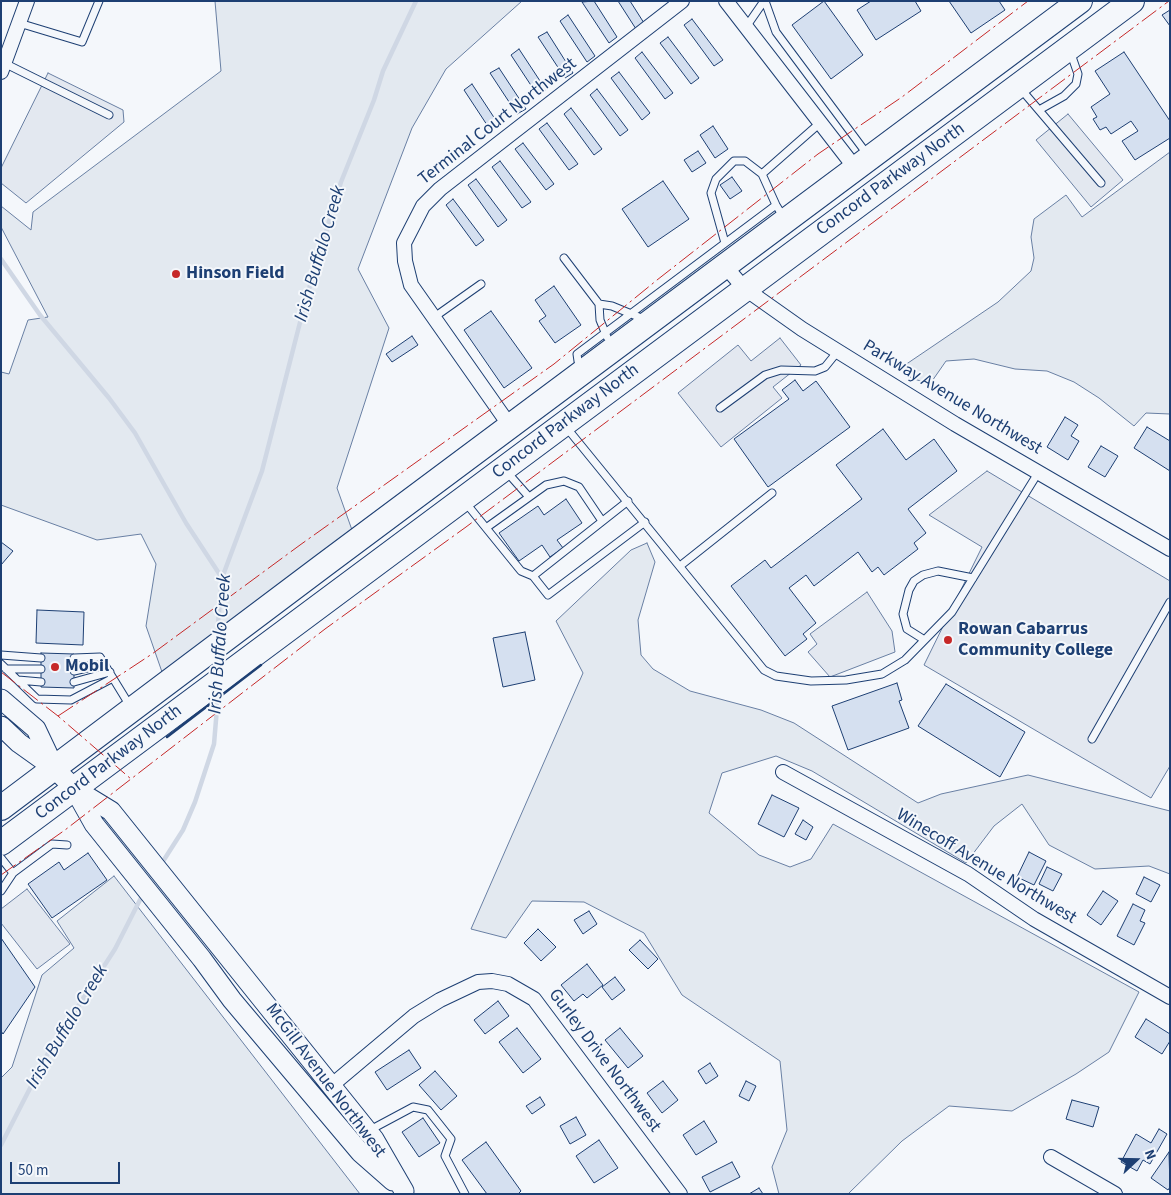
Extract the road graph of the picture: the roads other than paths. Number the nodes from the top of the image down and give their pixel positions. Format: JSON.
{"nodes":[{"id":1,"x":26,"y":1,"type":"edge"},
{"id":2,"x":99,"y":1,"type":"edge"},
{"id":3,"x":682,"y":1,"type":"edge"},
{"id":4,"x":726,"y":1,"type":"edge"},
{"id":5,"x":764,"y":1,"type":"edge"},
{"id":6,"x":1080,"y":1,"type":"edge"},
{"id":7,"x":1132,"y":1,"type":"edge"},
{"id":8,"x":19,"y":23,"type":"junction"},
{"id":9,"x":746,"y":27,"type":"junction"},
{"id":10,"x":1069,"y":48,"type":"junction"},
{"id":11,"x":3,"y":67,"type":"edge"},
{"id":12,"x":1018,"y":86,"type":"junction"},
{"id":13,"x":1039,"y":110,"type":"junction"},
{"id":14,"x":108,"y":114,"type":"dead end"},
{"id":15,"x":820,"y":122,"type":"junction"},
{"id":16,"x":863,"y":164,"type":"junction"},
{"id":17,"x":762,"y":174,"type":"junction"},
{"id":18,"x":1101,"y":183,"type":"dead end"},
{"id":19,"x":781,"y":213,"type":"junction"},
{"id":20,"x":724,"y":255,"type":"junction"},
{"id":21,"x":564,"y":258,"type":"dead end"},
{"id":22,"x":481,"y":284,"type":"dead end"},
{"id":23,"x":744,"y":288,"type":"junction"},
{"id":24,"x":599,"y":304,"type":"junction"},
{"id":25,"x":641,"y":317,"type":"junction"},
{"id":26,"x":433,"y":318,"type":"junction"},
{"id":27,"x":609,"y":341,"type":"junction"},
{"id":28,"x":838,"y":352,"type":"junction"},
{"id":29,"x":720,"y":408,"type":"dead end"},
{"id":30,"x":564,"y":424,"type":"junction"},
{"id":31,"x":510,"y":426,"type":"junction"},
{"id":32,"x":475,"y":452,"type":"junction"},
{"id":33,"x":504,"y":469,"type":"junction"},
{"id":34,"x":1038,"y":473,"type":"junction"},
{"id":35,"x":772,"y":493,"type":"dead end"},
{"id":36,"x":529,"y":497,"type":"junction"},
{"id":37,"x":463,"y":499,"type":"junction"},
{"id":38,"x":628,"y":501,"type":"junction"},
{"id":39,"x":602,"y":521,"type":"junction"},
{"id":40,"x":645,"y":522,"type":"junction"},
{"id":41,"x":486,"y":528,"type":"junction"},
{"id":42,"x":1170,"y":549,"type":"edge"},
{"id":43,"x":680,"y":566,"type":"junction"},
{"id":44,"x":533,"y":576,"type":"junction"},
{"id":45,"x":973,"y":578,"type":"junction"},
{"id":46,"x":1170,"y":602,"type":"edge"},
{"id":47,"x":311,"y":612,"type":"junction"},
{"id":48,"x":923,"y":639,"type":"junction"},
{"id":49,"x":1,"y":655,"type":"edge"},
{"id":50,"x":41,"y":658,"type":"dead end"},
{"id":51,"x":74,"y":658,"type":"dead end"},
{"id":52,"x":104,"y":664,"type":"junction"},
{"id":53,"x":4,"y":666,"type":"edge"},
{"id":54,"x":41,"y":669,"type":"dead end"},
{"id":55,"x":74,"y":671,"type":"dead end"},
{"id":56,"x":111,"y":675,"type":"junction"},
{"id":57,"x":18,"y":680,"type":"junction"},
{"id":58,"x":41,"y":682,"type":"dead end"},
{"id":59,"x":74,"y":682,"type":"dead end"},
{"id":60,"x":1,"y":699,"type":"edge"},
{"id":61,"x":132,"y":710,"type":"junction"},
{"id":62,"x":1,"y":726,"type":"edge"},
{"id":63,"x":1092,"y":738,"type":"dead end"},
{"id":64,"x":54,"y":768,"type":"junction"},
{"id":65,"x":783,"y":772,"type":"dead end"},
{"id":66,"x":75,"y":789,"type":"junction"},
{"id":67,"x":1,"y":808,"type":"edge"},
{"id":68,"x":1,"y":843,"type":"edge"},
{"id":69,"x":67,"y":845,"type":"dead end"},
{"id":70,"x":1,"y":858,"type":"edge"},
{"id":71,"x":13,"y":873,"type":"junction"},
{"id":72,"x":1,"y":891,"type":"edge"},
{"id":73,"x":202,"y":959,"type":"junction"},
{"id":74,"x":1170,"y":997,"type":"edge"},
{"id":75,"x":312,"y":1059,"type":"junction"},
{"id":76,"x":332,"y":1085,"type":"junction"},
{"id":77,"x":368,"y":1131,"type":"junction"},
{"id":78,"x":1051,"y":1157,"type":"dead end"},
{"id":79,"x":405,"y":1192,"type":"edge"},
{"id":80,"x":465,"y":1194,"type":"edge"},
{"id":81,"x":680,"y":1194,"type":"edge"},
{"id":82,"x":1115,"y":1194,"type":"edge"}],
"edges":[{"from":1,"to":8,"type":"street"},
{"from":2,"to":8,"type":"lane"},
{"from":3,"to":26,"type":"street","name":"Terminal Court Northwest"},
{"from":4,"to":9,"type":"street"},
{"from":5,"to":9,"type":"lane"},
{"from":5,"to":16,"type":"lane"},
{"from":6,"to":16,"type":"highway","name":"Concord Parkway North"},
{"from":7,"to":10,"type":"highway","name":"Concord Parkway North"},
{"from":8,"to":11,"type":"street"},
{"from":9,"to":15,"type":"street"},
{"from":10,"to":12,"type":"highway","name":"Concord Parkway North"},
{"from":10,"to":13,"type":"lane"},
{"from":11,"to":14,"type":"lane"},
{"from":12,"to":13,"type":"lane"},
{"from":12,"to":23,"type":"highway","name":"Concord Parkway North"},
{"from":13,"to":18,"type":"lane"},
{"from":15,"to":16,"type":"street"},
{"from":15,"to":17,"type":"lane"},
{"from":16,"to":19,"type":"highway","name":"Concord Parkway North"},
{"from":17,"to":19,"type":"lane"},
{"from":17,"to":20,"type":"lane"},
{"from":19,"to":20,"type":"highway","name":"Concord Parkway North"},
{"from":20,"to":23,"type":"street","name":"Parkway Avenue Northwest"},
{"from":20,"to":25,"type":"highway","name":"Concord Parkway North"},
{"from":21,"to":24,"type":"lane"},
{"from":22,"to":26,"type":"lane"},
{"from":23,"to":28,"type":"street","name":"Parkway Avenue Northwest"},
{"from":23,"to":30,"type":"highway","name":"Concord Parkway North"},
{"from":24,"to":25,"type":"lane"},
{"from":24,"to":27,"type":"lane"},
{"from":25,"to":27,"type":"highway","name":"Concord Parkway North"},
{"from":26,"to":31,"type":"street","name":"Terminal Court Northwest"},
{"from":27,"to":31,"type":"highway","name":"Concord Parkway North"},
{"from":28,"to":29,"type":"lane"},
{"from":28,"to":34,"type":"street","name":"Parkway Avenue Northwest"},
{"from":30,"to":33,"type":"highway","name":"Concord Parkway North"},
{"from":30,"to":38,"type":"lane"},
{"from":31,"to":32,"type":"highway","name":"Concord Parkway North"},
{"from":32,"to":47,"type":"highway"},
{"from":32,"to":61,"type":"highway","name":"Concord Parkway North"},
{"from":33,"to":36,"type":"lane"},
{"from":33,"to":37,"type":"highway","name":"Concord Parkway North"},
{"from":34,"to":42,"type":"street","name":"Parkway Avenue Northwest"},
{"from":34,"to":45,"type":"lane"},
{"from":35,"to":43,"type":"lane"},
{"from":36,"to":39,"type":"lane"},
{"from":36,"to":41,"type":"lane"},
{"from":37,"to":41,"type":"lane"},
{"from":37,"to":47,"type":"highway","name":"Concord Parkway North"},
{"from":38,"to":39,"type":"lane"},
{"from":38,"to":40,"type":"lane"},
{"from":39,"to":44,"type":"lane"},
{"from":40,"to":43,"type":"lane"},
{"from":40,"to":44,"type":"lane"},
{"from":41,"to":44,"type":"lane"},
{"from":43,"to":48,"type":"lane"},
{"from":45,"to":48,"type":"lane"},
{"from":45,"to":48,"type":"lane"},
{"from":46,"to":63,"type":"lane"},
{"from":47,"to":66,"type":"highway","name":"Concord Parkway North"},
{"from":49,"to":50,"type":"lane"},
{"from":51,"to":52,"type":"lane"},
{"from":52,"to":55,"type":"lane"},
{"from":52,"to":56,"type":"lane"},
{"from":53,"to":54,"type":"lane"},
{"from":53,"to":57,"type":"lane"},
{"from":56,"to":57,"type":"lane"},
{"from":56,"to":59,"type":"lane"},
{"from":56,"to":61,"type":"lane"},
{"from":57,"to":58,"type":"lane"},
{"from":60,"to":64,"type":"main road"},
{"from":61,"to":64,"type":"highway","name":"Concord Parkway North"},
{"from":62,"to":64,"type":"main road"},
{"from":64,"to":66,"type":"main road","name":"McGill Avenue Northwest"},
{"from":64,"to":67,"type":"highway","name":"Concord Parkway North"},
{"from":65,"to":74,"type":"street","name":"Winecoff Avenue Northwest"},
{"from":66,"to":68,"type":"highway","name":"Concord Parkway North"},
{"from":66,"to":73,"type":"main road","name":"McGill Avenue Northwest"},
{"from":66,"to":75,"type":"main road","name":"McGill Avenue Northwest"},
{"from":69,"to":71,"type":"lane"},
{"from":70,"to":71,"type":"lane"},
{"from":71,"to":72,"type":"lane"},
{"from":73,"to":75,"type":"main road"},
{"from":73,"to":79,"type":"main road","name":"McGill Avenue Northwest"},
{"from":75,"to":76,"type":"main road","name":"McGill Avenue Northwest"},
{"from":76,"to":77,"type":"main road","name":"McGill Avenue Northwest"},
{"from":76,"to":81,"type":"street","name":"Gurley Drive Northwest"},
{"from":77,"to":79,"type":"main road","name":"McGill Avenue Northwest"},
{"from":77,"to":80,"type":"lane"},
{"from":78,"to":82,"type":"street"}]}
